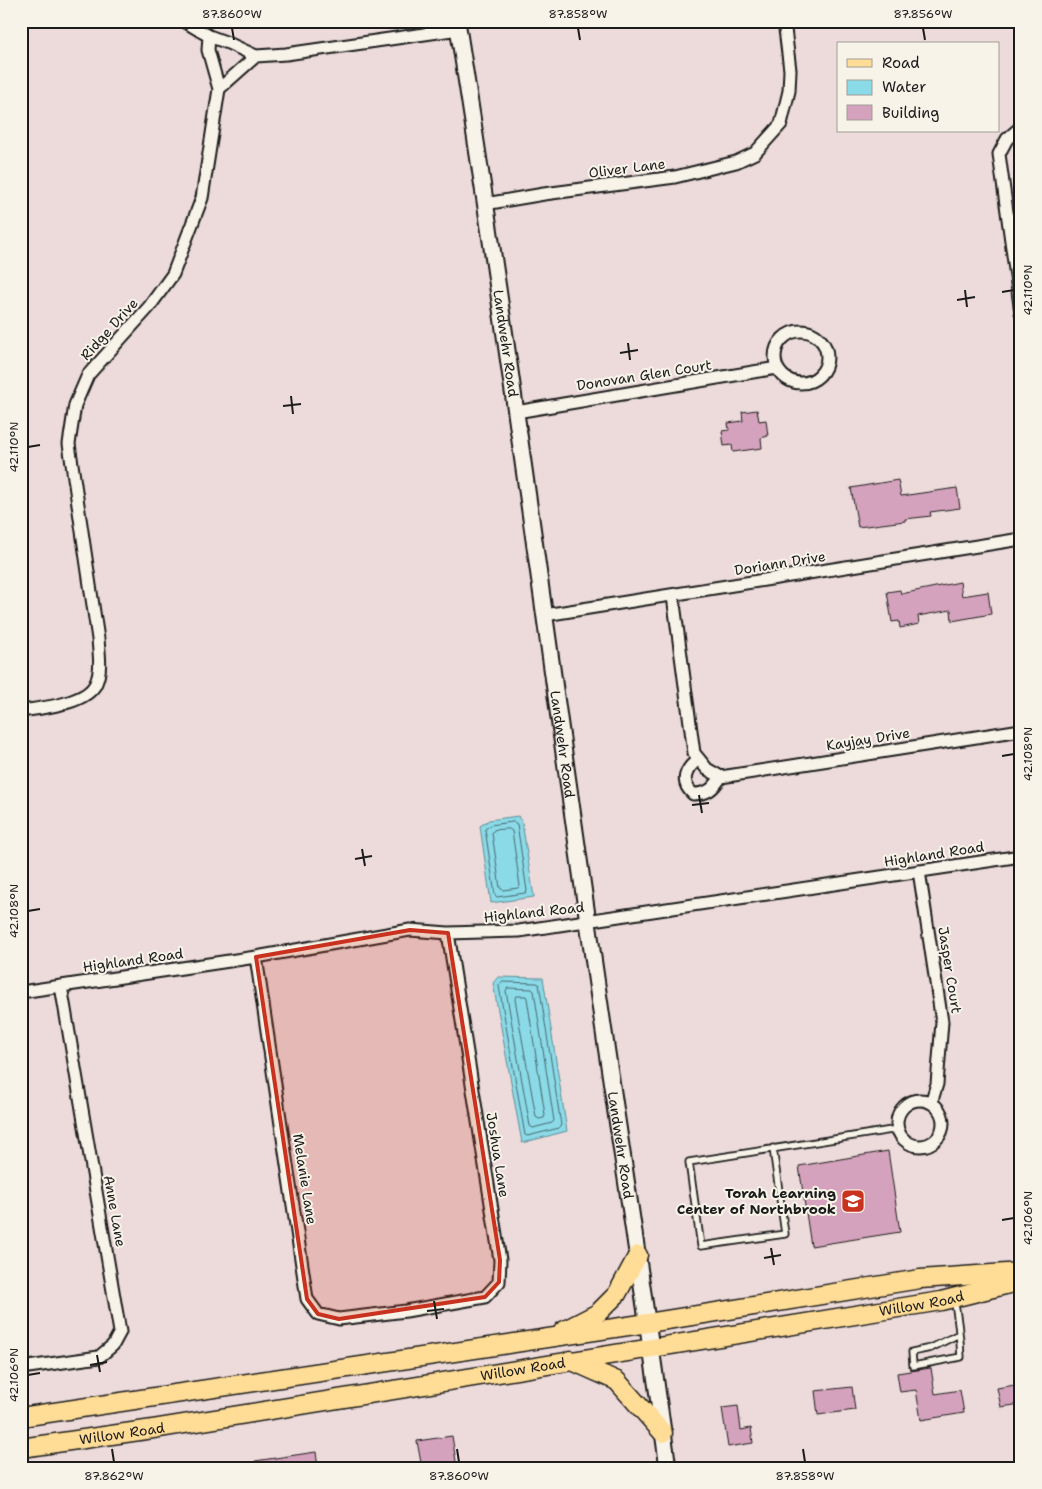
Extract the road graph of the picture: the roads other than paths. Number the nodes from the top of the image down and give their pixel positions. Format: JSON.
{"nodes":[{"id":1,"x":184,"y":21,"type":"edge"},
{"id":2,"x":784,"y":21,"type":"edge"},
{"id":3,"x":458,"y":25,"type":"edge"},
{"id":4,"x":208,"y":36,"type":"junction"},
{"id":5,"x":256,"y":56,"type":"junction"},
{"id":6,"x":219,"y":89,"type":"junction"},
{"id":7,"x":1021,"y":128,"type":"edge"},
{"id":8,"x":485,"y":204,"type":"junction"},
{"id":9,"x":1021,"y":313,"type":"edge"},
{"id":10,"x":777,"y":368,"type":"junction"},
{"id":11,"x":516,"y":412,"type":"junction"},
{"id":12,"x":1021,"y":538,"type":"edge"},
{"id":13,"x":672,"y":596,"type":"junction"},
{"id":14,"x":545,"y":615,"type":"junction"},
{"id":15,"x":21,"y":711,"type":"edge"},
{"id":16,"x":1021,"y":730,"type":"edge"},
{"id":17,"x":699,"y":759,"type":"junction"},
{"id":18,"x":720,"y":776,"type":"junction"},
{"id":19,"x":1021,"y":856,"type":"edge"},
{"id":20,"x":919,"y":871,"type":"junction"},
{"id":21,"x":588,"y":922,"type":"junction"},
{"id":22,"x":448,"y":933,"type":"junction"},
{"id":23,"x":256,"y":957,"type":"junction"},
{"id":24,"x":61,"y":986,"type":"junction"},
{"id":25,"x":21,"y":992,"type":"edge"},
{"id":26,"x":931,"y":1102,"type":"junction"},
{"id":27,"x":898,"y":1129,"type":"junction"},
{"id":28,"x":773,"y":1148,"type":"junction"},
{"id":29,"x":638,"y":1255,"type":"junction"},
{"id":30,"x":1021,"y":1272,"type":"edge"},
{"id":31,"x":1021,"y":1280,"type":"edge"},
{"id":32,"x":954,"y":1297,"type":"junction"},
{"id":33,"x":406,"y":1311,"type":"joint"},
{"id":34,"x":648,"y":1323,"type":"junction"},
{"id":35,"x":959,"y":1334,"type":"junction"},
{"id":36,"x":550,"y":1337,"type":"junction"},
{"id":37,"x":652,"y":1347,"type":"junction"},
{"id":38,"x":570,"y":1360,"type":"junction"},
{"id":39,"x":21,"y":1368,"type":"edge"},
{"id":40,"x":21,"y":1417,"type":"edge"},
{"id":41,"x":663,"y":1433,"type":"junction"},
{"id":42,"x":21,"y":1448,"type":"edge"},
{"id":43,"x":668,"y":1468,"type":"edge"}],
"edges":[{"from":1,"to":4,"type":"street"},
{"from":2,"to":8,"type":"street","name":"Oliver Lane"},
{"from":3,"to":5,"type":"street"},
{"from":3,"to":8,"type":"main road","name":"Landwehr Road"},
{"from":4,"to":5,"type":"street"},
{"from":4,"to":6,"type":"street"},
{"from":5,"to":6,"type":"street"},
{"from":6,"to":15,"type":"street","name":"Ridge Drive"},
{"from":7,"to":9,"type":"street"},
{"from":8,"to":11,"type":"main road","name":"Landwehr Road"},
{"from":10,"to":10,"type":"street"},
{"from":10,"to":11,"type":"street","name":"Donovan Glen Court"},
{"from":11,"to":14,"type":"main road","name":"Landwehr Road"},
{"from":12,"to":13,"type":"street","name":"Doriann Drive"},
{"from":13,"to":14,"type":"street","name":"Doriann Drive"},
{"from":13,"to":17,"type":"street"},
{"from":14,"to":21,"type":"main road","name":"Landwehr Road"},
{"from":16,"to":18,"type":"street","name":"Kayjay Drive"},
{"from":17,"to":18,"type":"street"},
{"from":17,"to":18,"type":"street"},
{"from":19,"to":20,"type":"street","name":"Highland Road"},
{"from":20,"to":21,"type":"street","name":"Highland Road"},
{"from":20,"to":26,"type":"street","name":"Jasper Court"},
{"from":21,"to":22,"type":"street","name":"Highland Road"},
{"from":21,"to":29,"type":"main road","name":"Landwehr Road"},
{"from":22,"to":23,"type":"street","name":"Highland Road"},
{"from":22,"to":33,"type":"street","name":"Joshua Lane"},
{"from":23,"to":24,"type":"street","name":"Highland Road"},
{"from":23,"to":33,"type":"street","name":"Melanie Lane"},
{"from":24,"to":25,"type":"street","name":"Highland Road"},
{"from":24,"to":39,"type":"street","name":"Anne Lane"},
{"from":26,"to":27,"type":"street"},
{"from":26,"to":27,"type":"street"},
{"from":27,"to":28,"type":"lane"},
{"from":28,"to":28,"type":"lane"},
{"from":29,"to":34,"type":"main road","name":"Landwehr Road"},
{"from":29,"to":36,"type":"main road"},
{"from":30,"to":34,"type":"main road","name":"Willow Road"},
{"from":31,"to":32,"type":"main road","name":"Willow Road"},
{"from":32,"to":35,"type":"lane"},
{"from":32,"to":37,"type":"main road","name":"Willow Road"},
{"from":34,"to":36,"type":"main road","name":"Willow Road"},
{"from":34,"to":37,"type":"main road","name":"Landwehr Road"},
{"from":35,"to":35,"type":"lane"},
{"from":36,"to":40,"type":"main road","name":"Willow Road"},
{"from":37,"to":38,"type":"main road","name":"Willow Road"},
{"from":37,"to":41,"type":"main road","name":"Landwehr Road"},
{"from":38,"to":41,"type":"main road"},
{"from":38,"to":42,"type":"main road","name":"Willow Road"},
{"from":41,"to":43,"type":"main road","name":"Landwehr Road"}]}
